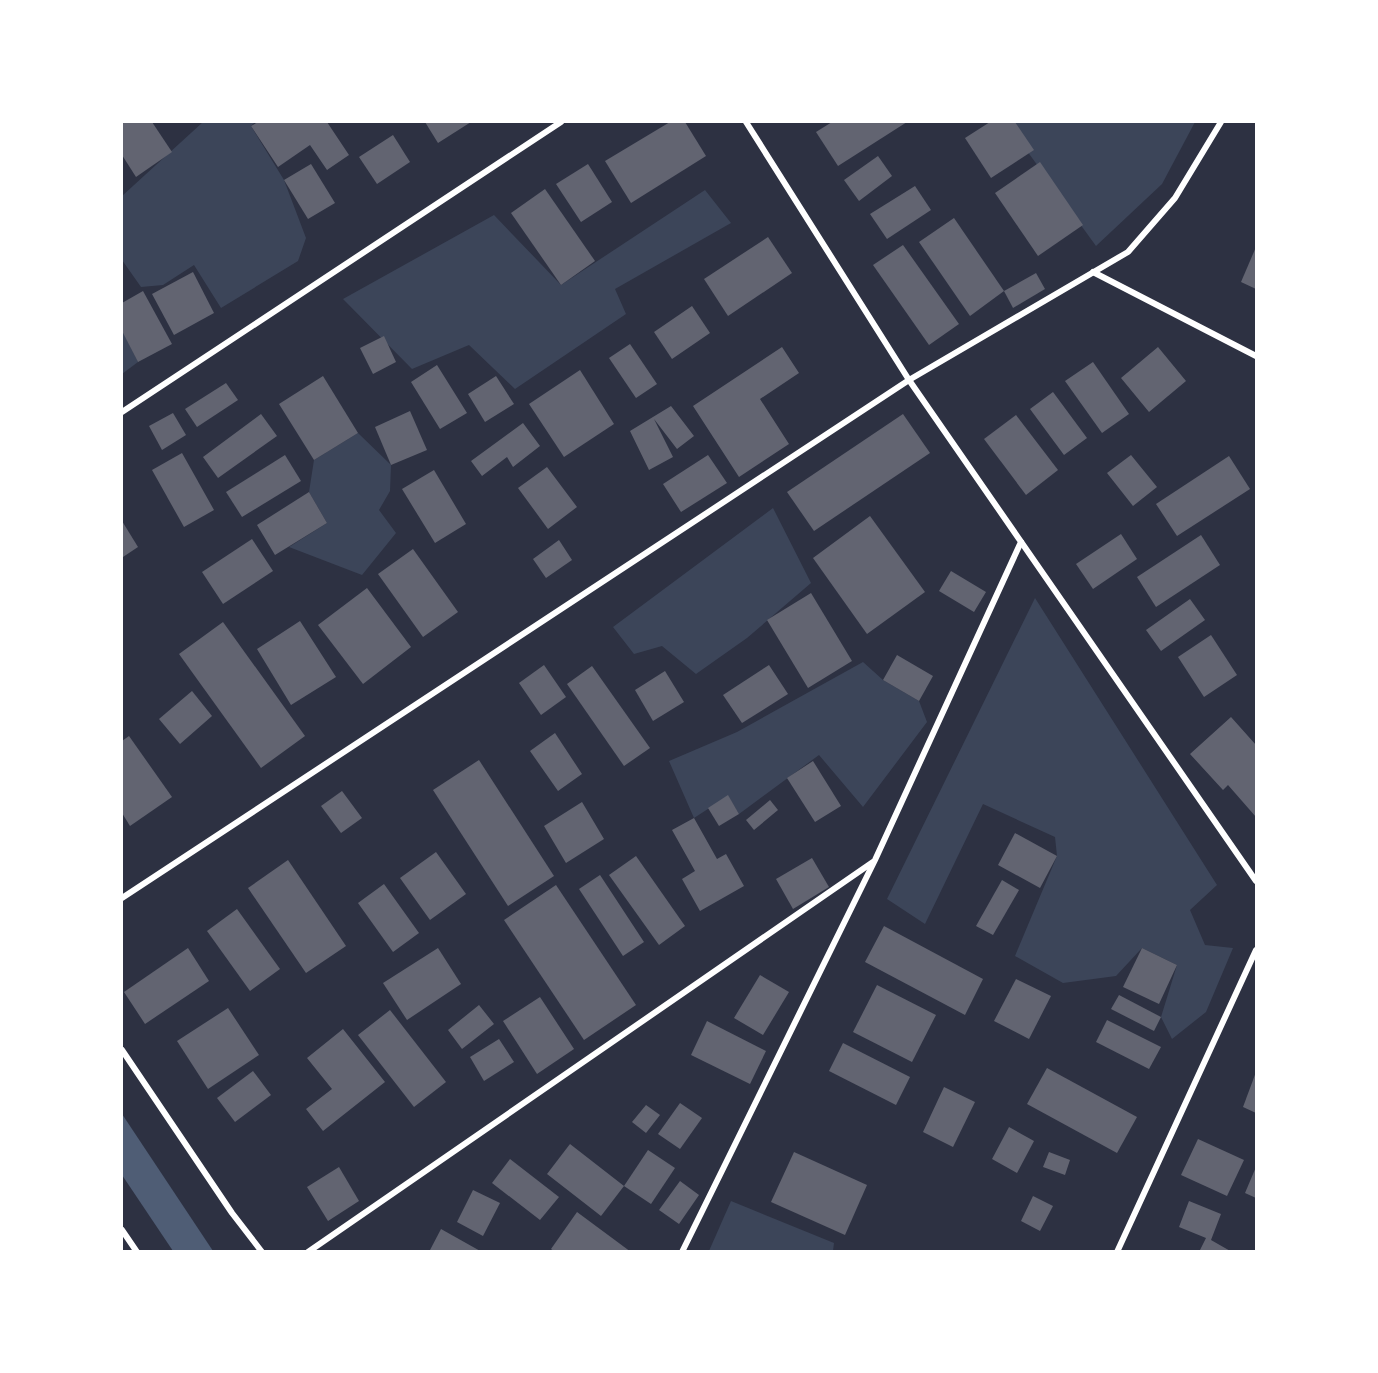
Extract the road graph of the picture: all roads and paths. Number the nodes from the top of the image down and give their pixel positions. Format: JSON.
{"nodes":[{"id":1,"x":561,"y":122,"type":"edge"},
{"id":2,"x":746,"y":122,"type":"edge"},
{"id":3,"x":1221,"y":122,"type":"edge"},
{"id":4,"x":1093,"y":272,"type":"junction"},
{"id":5,"x":1257,"y":356,"type":"edge"},
{"id":6,"x":909,"y":380,"type":"junction"},
{"id":7,"x":122,"y":412,"type":"edge"},
{"id":8,"x":1021,"y":542,"type":"junction"},
{"id":9,"x":875,"y":860,"type":"junction"},
{"id":10,"x":1257,"y":881,"type":"edge"},
{"id":11,"x":122,"y":898,"type":"edge"},
{"id":12,"x":1257,"y":950,"type":"edge"},
{"id":13,"x":122,"y":1050,"type":"edge"},
{"id":14,"x":122,"y":1230,"type":"edge"},
{"id":15,"x":137,"y":1251,"type":"edge"},
{"id":16,"x":262,"y":1251,"type":"edge"},
{"id":17,"x":308,"y":1251,"type":"edge"},
{"id":18,"x":682,"y":1251,"type":"edge"},
{"id":19,"x":1117,"y":1251,"type":"edge"}],
"edges":[{"from":1,"to":7,"type":"street"},
{"from":2,"to":6,"type":"street"},
{"from":3,"to":4,"type":"street"},
{"from":4,"to":5,"type":"street"},
{"from":4,"to":6,"type":"street"},
{"from":6,"to":8,"type":"street"},
{"from":6,"to":11,"type":"street"},
{"from":8,"to":9,"type":"street"},
{"from":8,"to":10,"type":"street"},
{"from":9,"to":17,"type":"street"},
{"from":9,"to":18,"type":"street"},
{"from":12,"to":19,"type":"street"},
{"from":13,"to":16,"type":"street"},
{"from":14,"to":15,"type":"street"}]}
